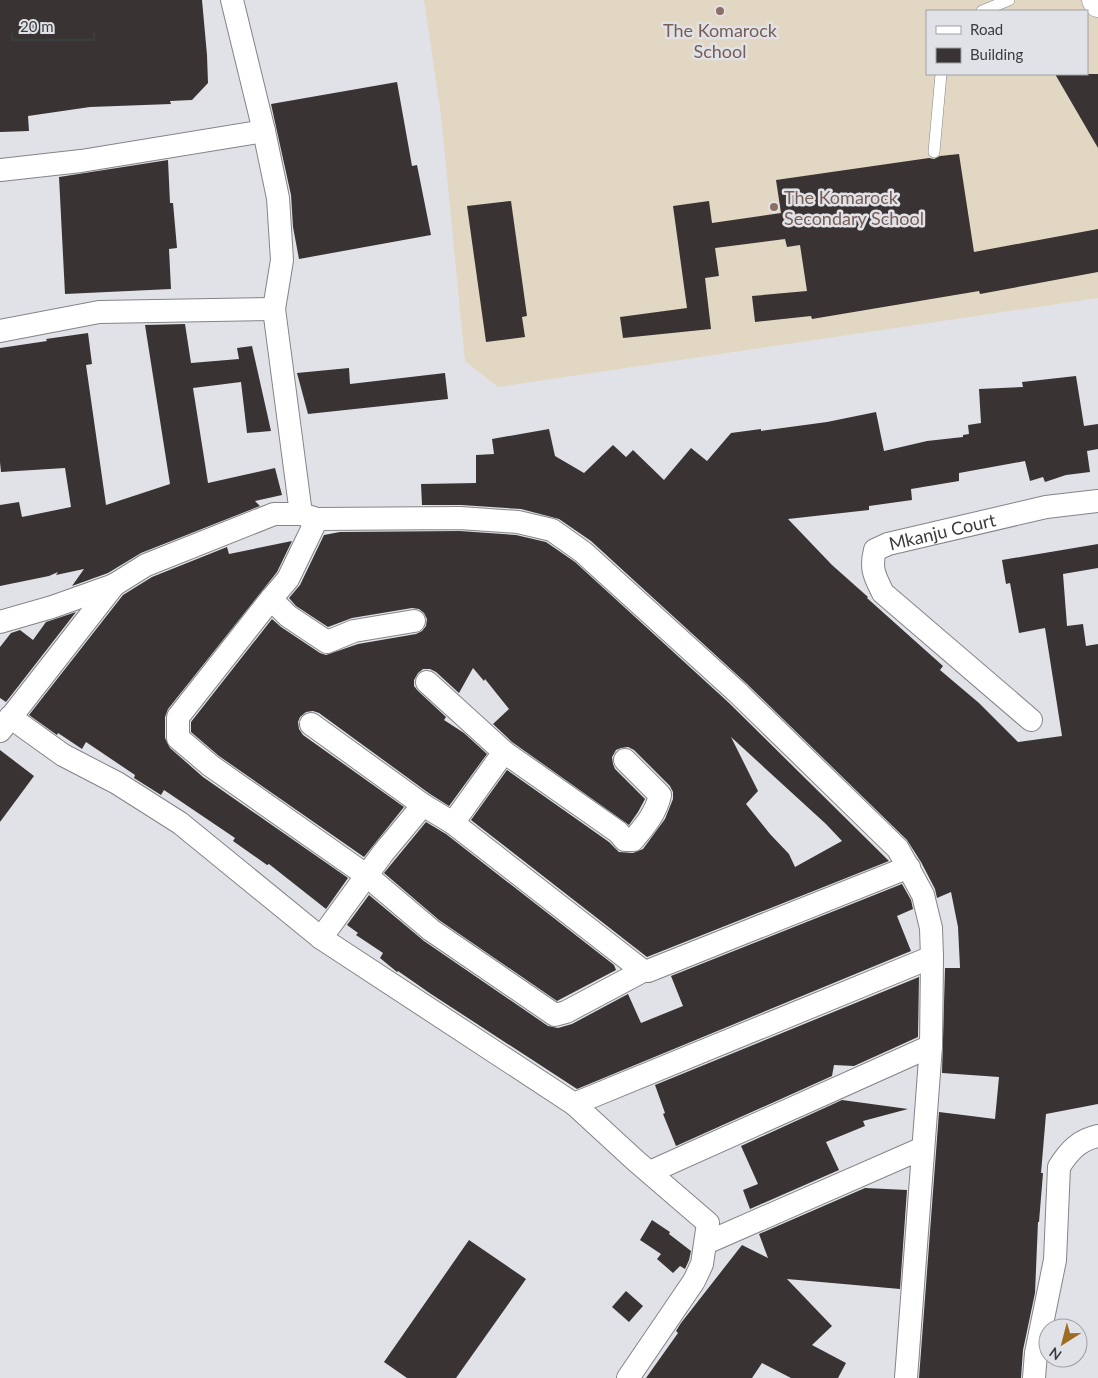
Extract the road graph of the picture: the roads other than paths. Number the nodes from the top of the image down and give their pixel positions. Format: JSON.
{"nodes":[{"id":1,"x":232,"y":0,"type":"edge"},
{"id":2,"x":1009,"y":0,"type":"edge"},
{"id":3,"x":984,"y":10,"type":"edge"},
{"id":4,"x":941,"y":75,"type":"edge"},
{"id":5,"x":264,"y":131,"type":"junction"},
{"id":6,"x":934,"y":152,"type":"dead end"},
{"id":7,"x":0,"y":170,"type":"edge"},
{"id":8,"x":274,"y":309,"type":"junction"},
{"id":9,"x":0,"y":331,"type":"edge"},
{"id":10,"x":1098,"y":501,"type":"edge"},
{"id":11,"x":309,"y":517,"type":"junction"},
{"id":12,"x":114,"y":585,"type":"junction"},
{"id":13,"x":271,"y":599,"type":"junction"},
{"id":14,"x":414,"y":621,"type":"dead end"},
{"id":15,"x":0,"y":622,"type":"edge"},
{"id":16,"x":427,"y":682,"type":"dead end"},
{"id":17,"x":1031,"y":720,"type":"dead end"},
{"id":18,"x":5,"y":724,"type":"edge"},
{"id":19,"x":311,"y":724,"type":"dead end"},
{"id":20,"x":504,"y":752,"type":"junction"},
{"id":21,"x":625,"y":760,"type":"dead end"},
{"id":22,"x":423,"y":805,"type":"junction"},
{"id":23,"x":453,"y":823,"type":"junction"},
{"id":24,"x":909,"y":867,"type":"junction"},
{"id":25,"x":366,"y":875,"type":"junction"},
{"id":26,"x":321,"y":938,"type":"junction"},
{"id":27,"x":932,"y":957,"type":"junction"},
{"id":28,"x":643,"y":971,"type":"junction"},
{"id":29,"x":931,"y":1046,"type":"junction"},
{"id":30,"x":574,"y":1104,"type":"junction"},
{"id":31,"x":1098,"y":1136,"type":"edge"},
{"id":32,"x":923,"y":1148,"type":"junction"},
{"id":33,"x":650,"y":1172,"type":"junction"},
{"id":34,"x":706,"y":1243,"type":"junction"},
{"id":35,"x":628,"y":1378,"type":"edge"},
{"id":36,"x":906,"y":1378,"type":"edge"},
{"id":37,"x":1034,"y":1378,"type":"edge"}],
"edges":[{"from":1,"to":5,"type":"street"},
{"from":2,"to":3,"type":"lane"},
{"from":4,"to":6,"type":"lane"},
{"from":5,"to":7,"type":"street"},
{"from":5,"to":8,"type":"street"},
{"from":8,"to":9,"type":"street"},
{"from":8,"to":11,"type":"street"},
{"from":10,"to":17,"type":"street","name":"Mkanju Court"},
{"from":11,"to":12,"type":"street"},
{"from":11,"to":13,"type":"street"},
{"from":11,"to":24,"type":"street"},
{"from":12,"to":15,"type":"street"},
{"from":12,"to":18,"type":"street"},
{"from":13,"to":14,"type":"street"},
{"from":13,"to":25,"type":"street"},
{"from":16,"to":20,"type":"street"},
{"from":18,"to":26,"type":"street"},
{"from":19,"to":22,"type":"street"},
{"from":20,"to":21,"type":"street"},
{"from":20,"to":23,"type":"street"},
{"from":22,"to":23,"type":"street"},
{"from":22,"to":25,"type":"street"},
{"from":23,"to":28,"type":"street"},
{"from":24,"to":27,"type":"street"},
{"from":24,"to":28,"type":"street"},
{"from":25,"to":26,"type":"street"},
{"from":25,"to":28,"type":"street"},
{"from":26,"to":30,"type":"street"},
{"from":27,"to":29,"type":"street"},
{"from":27,"to":30,"type":"street"},
{"from":29,"to":32,"type":"street"},
{"from":29,"to":33,"type":"street"},
{"from":30,"to":33,"type":"street"},
{"from":31,"to":37,"type":"street"},
{"from":32,"to":34,"type":"street"},
{"from":32,"to":36,"type":"street"},
{"from":33,"to":34,"type":"street"},
{"from":34,"to":35,"type":"street"}]}
